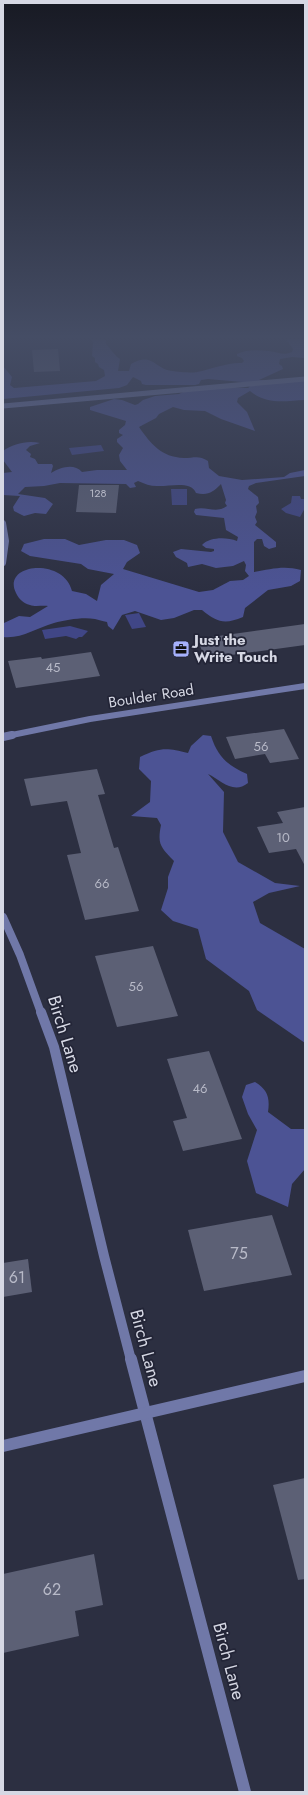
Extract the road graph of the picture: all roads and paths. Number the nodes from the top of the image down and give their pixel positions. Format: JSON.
{"nodes":[{"id":1,"x":3,"y":524,"type":"edge"},
{"id":2,"x":3,"y":563,"type":"edge"},
{"id":3,"x":305,"y":686,"type":"edge"},
{"id":4,"x":3,"y":737,"type":"edge"},
{"id":5,"x":3,"y":917,"type":"edge"},
{"id":6,"x":305,"y":1376,"type":"edge"},
{"id":7,"x":146,"y":1413,"type":"junction"},
{"id":8,"x":3,"y":1446,"type":"edge"},
{"id":9,"x":245,"y":1792,"type":"edge"}],
"edges":[{"from":1,"to":2,"type":"street"},
{"from":3,"to":4,"type":"street","name":"Boulder Road"},
{"from":5,"to":7,"type":"street","name":"Birch Lane"},
{"from":6,"to":7,"type":"street"},
{"from":7,"to":8,"type":"street"},
{"from":7,"to":9,"type":"street","name":"Birch Lane"}]}
